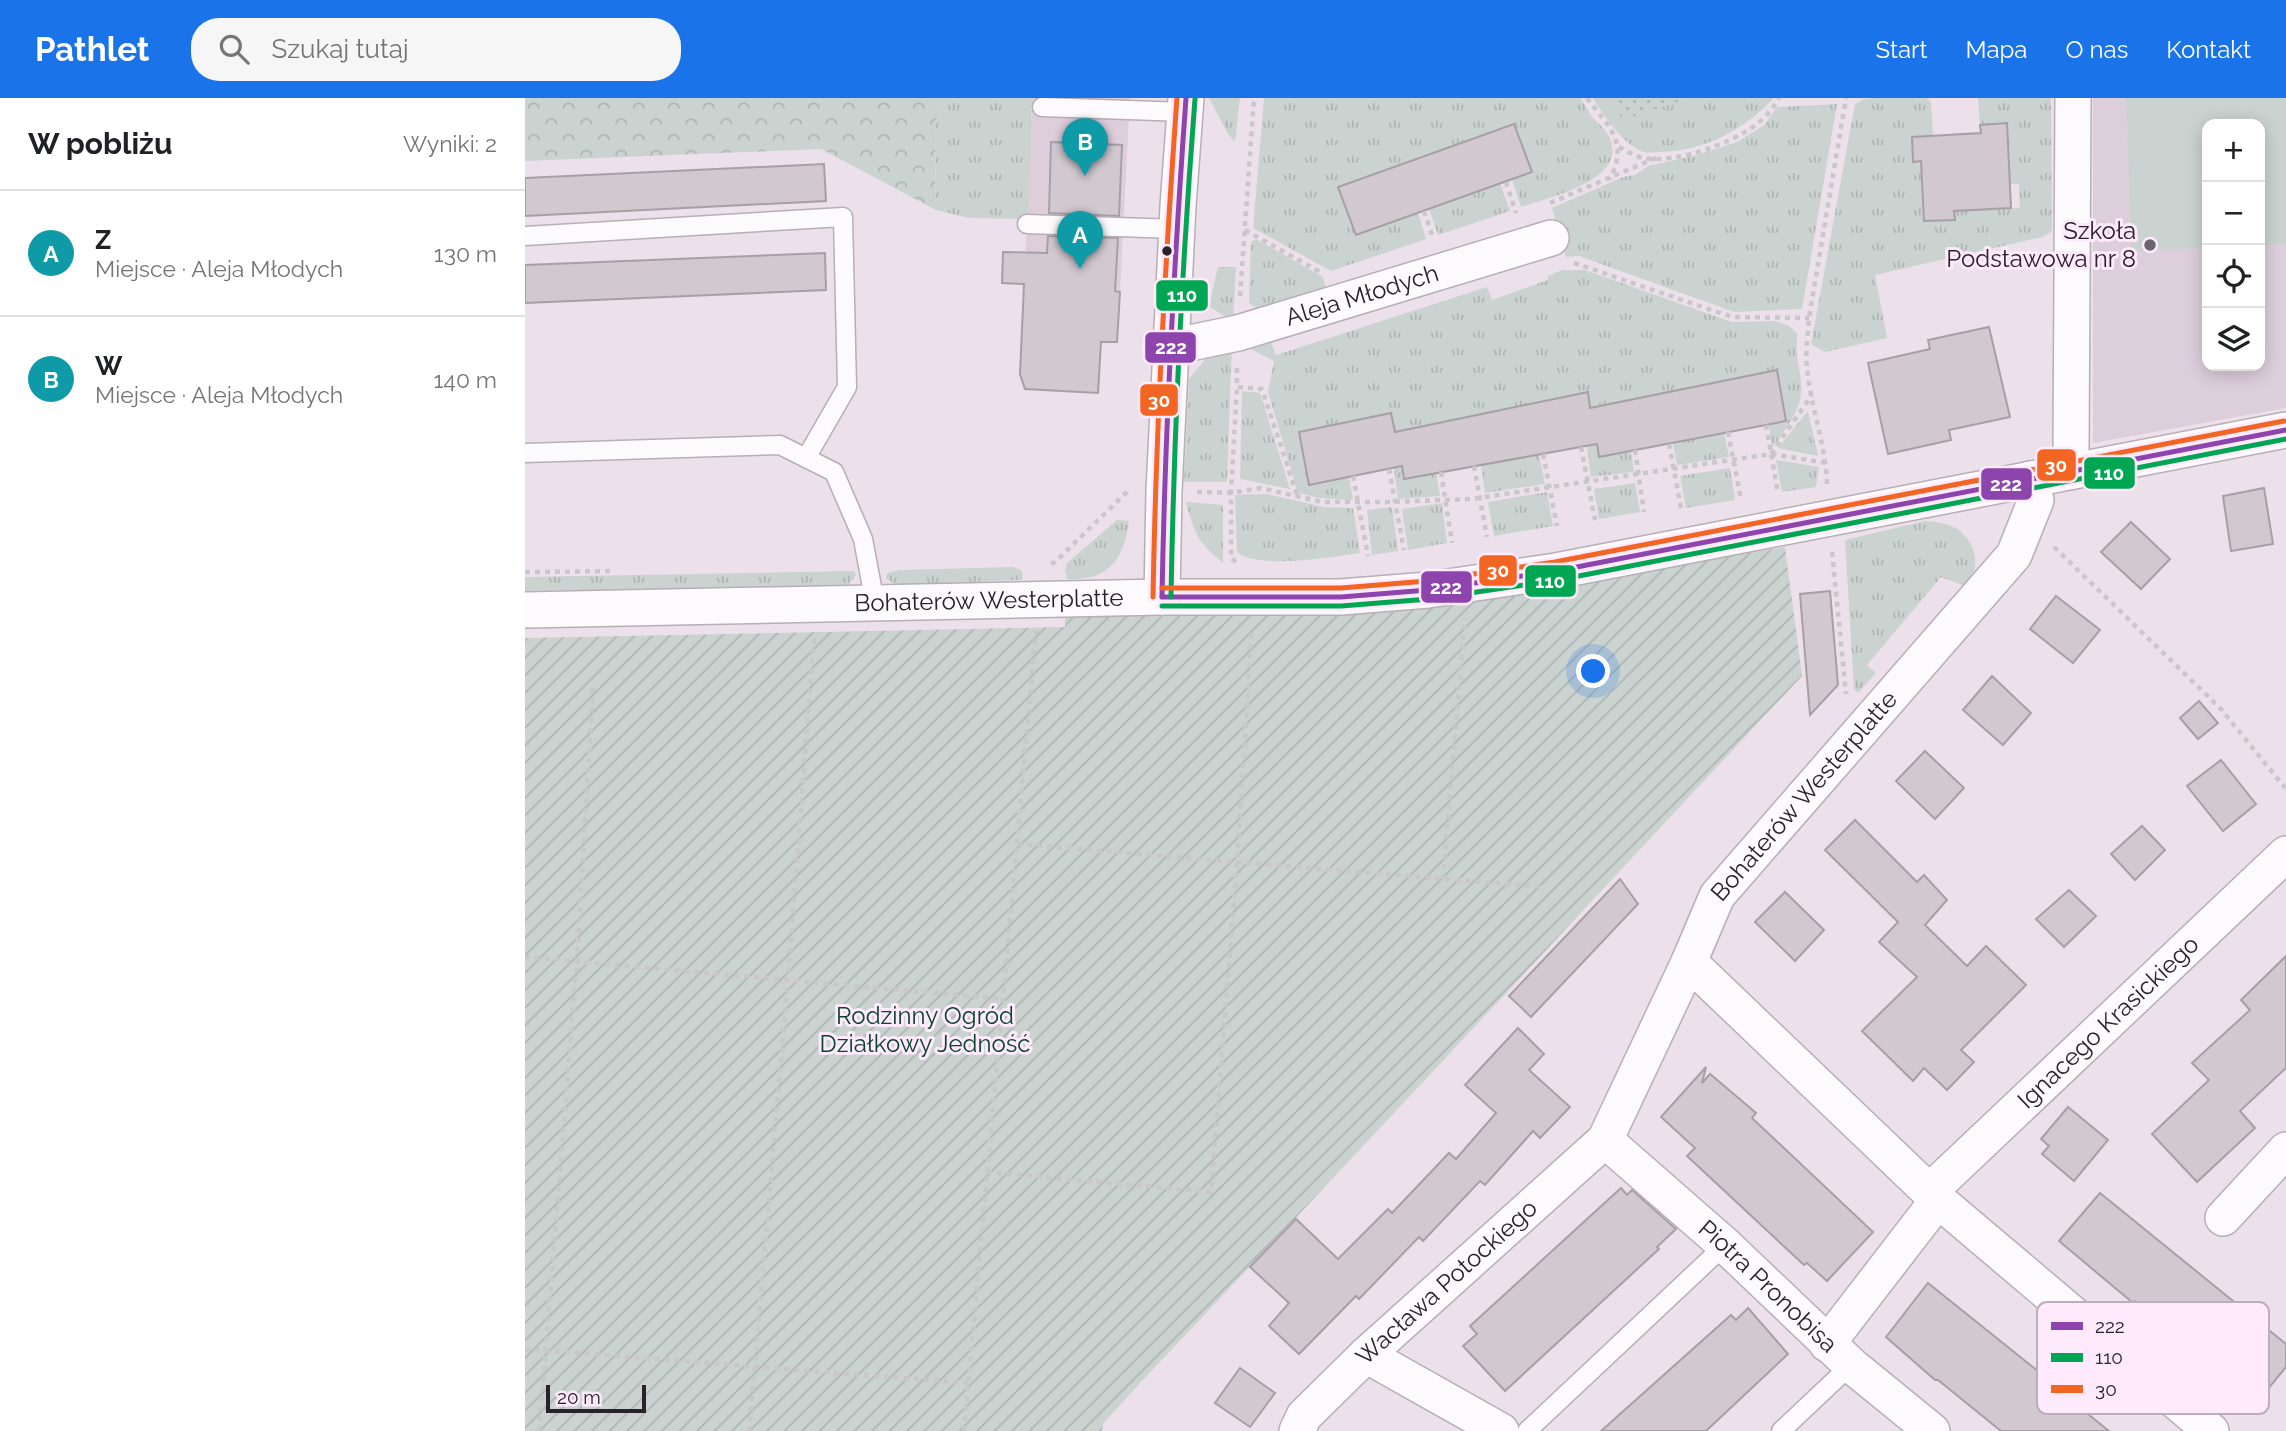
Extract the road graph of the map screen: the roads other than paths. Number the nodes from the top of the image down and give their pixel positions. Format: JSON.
{"nodes":[{"id":1,"x":2073,"y":98,"type":"edge"},
{"id":2,"x":1185,"y":105,"type":"edge"},
{"id":3,"x":1042,"y":107,"type":"dead end"},
{"id":4,"x":1027,"y":224,"type":"dead end"},
{"id":5,"x":1177,"y":229,"type":"junction"},
{"id":6,"x":525,"y":236,"type":"edge"},
{"id":7,"x":1553,"y":236,"type":"road end"},
{"id":8,"x":1171,"y":347,"type":"junction"},
{"id":9,"x":2286,"y":430,"type":"edge"},
{"id":10,"x":525,"y":453,"type":"edge"},
{"id":11,"x":806,"y":458,"type":"junction"},
{"id":12,"x":2073,"y":471,"type":"junction"},
{"id":13,"x":2030,"y":479,"type":"junction"},
{"id":14,"x":1162,"y":597,"type":"junction"},
{"id":15,"x":875,"y":603,"type":"junction"},
{"id":16,"x":525,"y":610,"type":"edge"},
{"id":17,"x":2286,"y":854,"type":"edge"},
{"id":18,"x":1689,"y":962,"type":"junction"},
{"id":19,"x":1605,"y":1140,"type":"junction"},
{"id":20,"x":2286,"y":1150,"type":"edge"},
{"id":21,"x":1934,"y":1196,"type":"junction"},
{"id":22,"x":2223,"y":1218,"type":"dead end"},
{"id":23,"x":1725,"y":1245,"type":"junction"},
{"id":24,"x":2059,"y":1302,"type":"edge"},
{"id":25,"x":1839,"y":1354,"type":"junction"},
{"id":26,"x":1366,"y":1355,"type":"junction"},
{"id":27,"x":2191,"y":1414,"type":"edge"},
{"id":28,"x":1297,"y":1431,"type":"edge"},
{"id":29,"x":1501,"y":1431,"type":"edge"},
{"id":30,"x":1527,"y":1431,"type":"edge"},
{"id":31,"x":1781,"y":1431,"type":"edge"},
{"id":32,"x":1932,"y":1431,"type":"edge"},
{"id":33,"x":2211,"y":1431,"type":"edge"}],
"edges":[{"from":1,"to":12,"type":"street"},
{"from":2,"to":3,"type":"lane"},
{"from":2,"to":5,"type":"street"},
{"from":4,"to":5,"type":"lane"},
{"from":5,"to":8,"type":"street"},
{"from":6,"to":11,"type":"lane"},
{"from":7,"to":8,"type":"street","name":"Aleja Młodych"},
{"from":8,"to":14,"type":"street"},
{"from":9,"to":12,"type":"street","name":"Bohaterów Westerplatte"},
{"from":10,"to":11,"type":"lane"},
{"from":11,"to":15,"type":"lane"},
{"from":12,"to":13,"type":"street","name":"Bohaterów Westerplatte"},
{"from":13,"to":14,"type":"street","name":"Bohaterów Westerplatte"},
{"from":13,"to":18,"type":"street","name":"Bohaterów Westerplatte"},
{"from":14,"to":15,"type":"street","name":"Bohaterów Westerplatte"},
{"from":15,"to":16,"type":"street","name":"Bohaterów Westerplatte"},
{"from":17,"to":21,"type":"street","name":"Ignacego Krasickiego"},
{"from":18,"to":19,"type":"street","name":"Bohaterów Westerplatte"},
{"from":18,"to":21,"type":"street"},
{"from":19,"to":23,"type":"street","name":"Piotra Pronobisa"},
{"from":19,"to":26,"type":"street","name":"Wacława Potockiego"},
{"from":20,"to":22,"type":"street"},
{"from":21,"to":24,"type":"street"},
{"from":21,"to":25,"type":"street","name":"Ignacego Krasickiego"},
{"from":23,"to":25,"type":"street","name":"Piotra Pronobisa"},
{"from":23,"to":30,"type":"lane"},
{"from":25,"to":31,"type":"lane"},
{"from":25,"to":32,"type":"street","name":"Piotra Pronobisa"},
{"from":26,"to":28,"type":"street","name":"Wacława Potockiego"},
{"from":26,"to":29,"type":"street"},
{"from":27,"to":33,"type":"street"}]}
